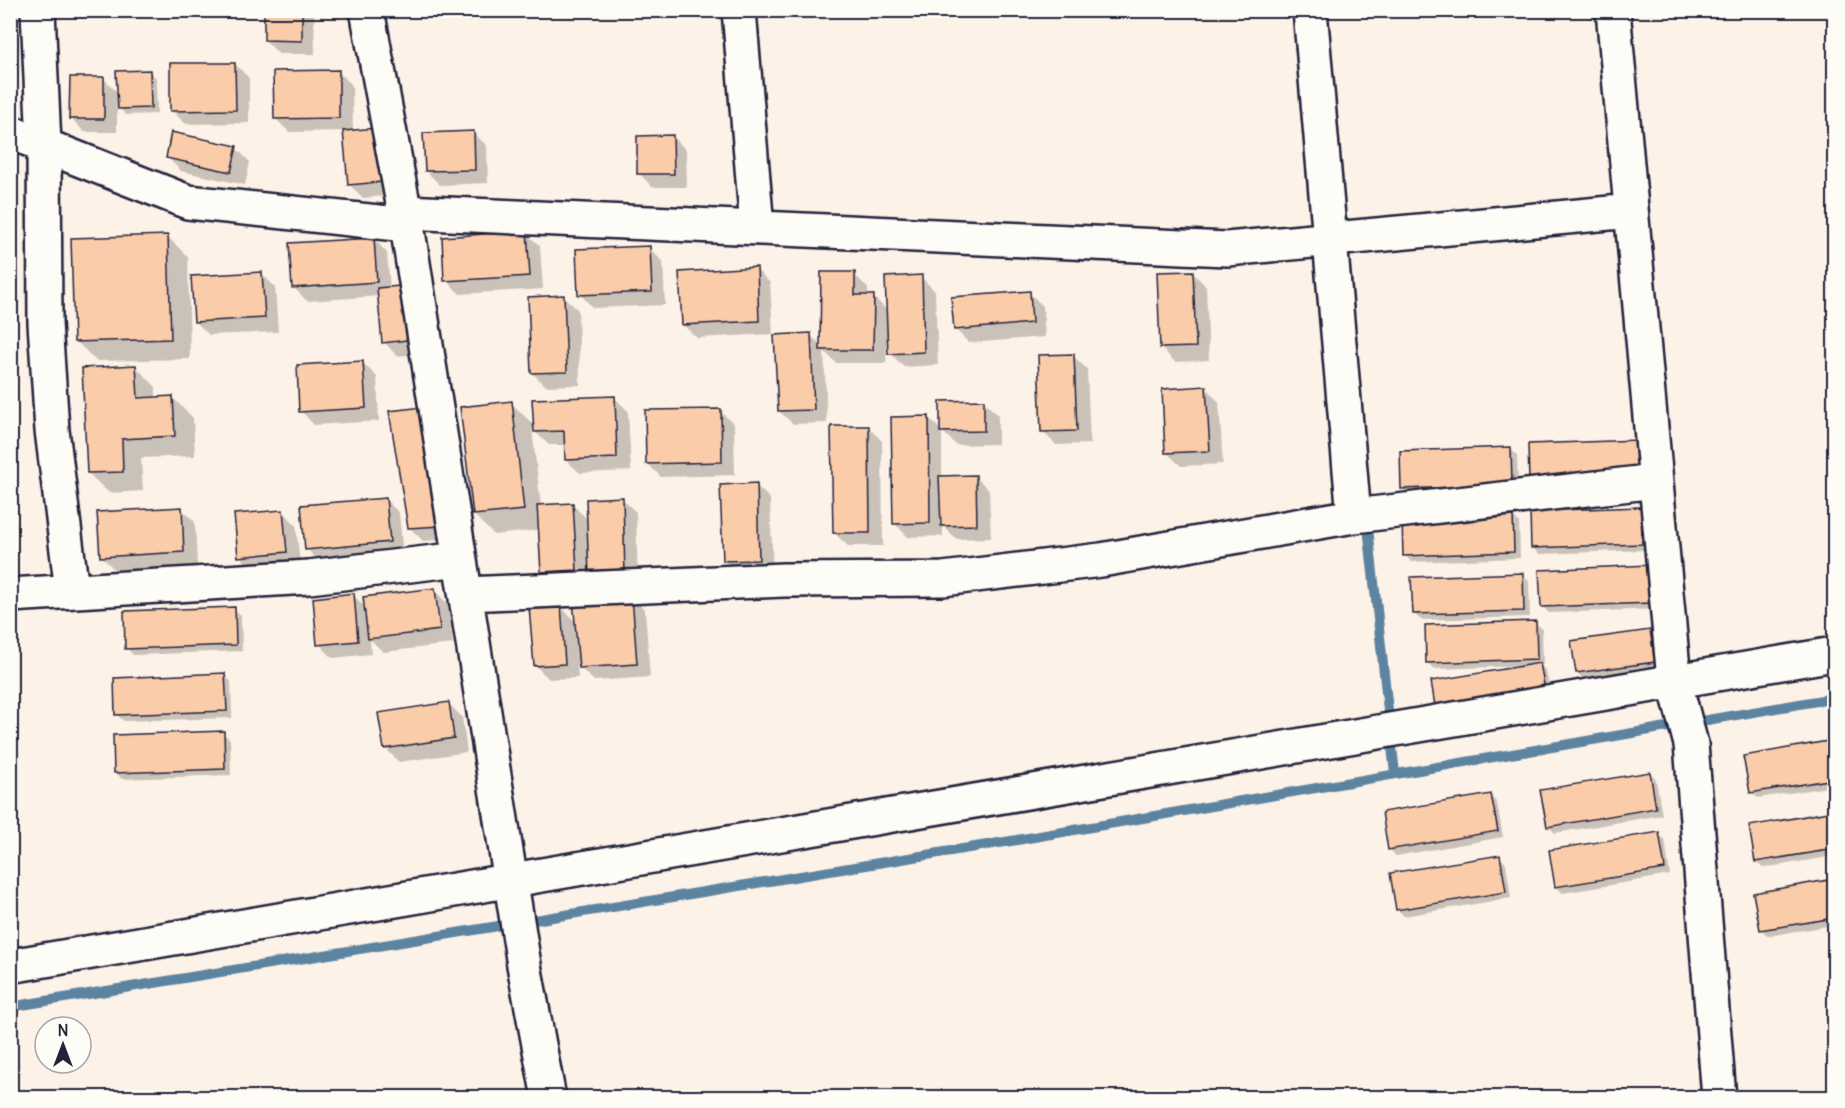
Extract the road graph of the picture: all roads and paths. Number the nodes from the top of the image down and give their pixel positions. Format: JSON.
{"nodes":[{"id":1,"x":38,"y":10,"type":"edge"},
{"id":2,"x":367,"y":10,"type":"edge"},
{"id":3,"x":739,"y":10,"type":"edge"},
{"id":4,"x":1310,"y":10,"type":"edge"},
{"id":5,"x":1613,"y":10,"type":"edge"},
{"id":6,"x":10,"y":132,"type":"edge"},
{"id":7,"x":44,"y":145,"type":"junction"},
{"id":8,"x":1631,"y":211,"type":"junction"},
{"id":9,"x":405,"y":218,"type":"junction"},
{"id":10,"x":757,"y":228,"type":"junction"},
{"id":11,"x":1332,"y":241,"type":"junction"},
{"id":12,"x":1656,"y":481,"type":"junction"},
{"id":13,"x":1354,"y":516,"type":"junction"},
{"id":14,"x":460,"y":560,"type":"junction"},
{"id":15,"x":72,"y":591,"type":"junction"},
{"id":16,"x":466,"y":594,"type":"junction"},
{"id":17,"x":10,"y":595,"type":"edge"},
{"id":18,"x":1834,"y":654,"type":"edge"},
{"id":19,"x":1674,"y":680,"type":"junction"},
{"id":20,"x":512,"y":881,"type":"junction"},
{"id":21,"x":10,"y":966,"type":"edge"},
{"id":22,"x":549,"y":1098,"type":"edge"},
{"id":23,"x":1719,"y":1098,"type":"edge"}],
"edges":[{"from":1,"to":7,"type":"street"},
{"from":2,"to":9,"type":"street"},
{"from":3,"to":10,"type":"street"},
{"from":4,"to":11,"type":"street"},
{"from":5,"to":8,"type":"street"},
{"from":6,"to":7,"type":"street"},
{"from":7,"to":9,"type":"street"},
{"from":7,"to":15,"type":"street"},
{"from":8,"to":11,"type":"street"},
{"from":8,"to":12,"type":"street"},
{"from":9,"to":10,"type":"street"},
{"from":9,"to":14,"type":"street"},
{"from":10,"to":11,"type":"street"},
{"from":11,"to":13,"type":"street"},
{"from":12,"to":13,"type":"street"},
{"from":12,"to":19,"type":"street"},
{"from":13,"to":16,"type":"street"},
{"from":14,"to":15,"type":"street"},
{"from":14,"to":16,"type":"street"},
{"from":15,"to":17,"type":"street"},
{"from":16,"to":20,"type":"street"},
{"from":18,"to":19,"type":"street"},
{"from":19,"to":20,"type":"street"},
{"from":19,"to":23,"type":"street"},
{"from":20,"to":21,"type":"street"},
{"from":20,"to":22,"type":"street"}]}
